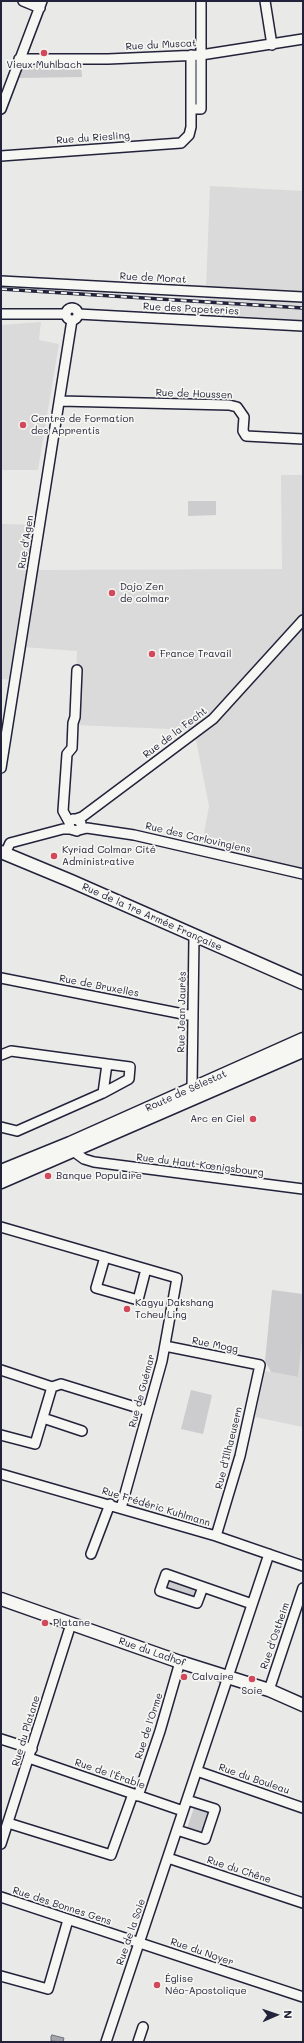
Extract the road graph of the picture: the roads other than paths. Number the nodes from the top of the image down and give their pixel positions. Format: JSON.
{"nodes":[{"id":1,"x":23,"y":1,"type":"edge"},
{"id":2,"x":201,"y":1,"type":"edge"},
{"id":3,"x":265,"y":1,"type":"edge"},
{"id":4,"x":41,"y":4,"type":"edge"},
{"id":5,"x":303,"y":39,"type":"edge"},
{"id":6,"x":272,"y":45,"type":"junction"},
{"id":7,"x":191,"y":55,"type":"junction"},
{"id":8,"x":201,"y":55,"type":"junction"},
{"id":9,"x":19,"y":59,"type":"junction"},
{"id":10,"x":3,"y":97,"type":"edge"},
{"id":11,"x":1,"y":108,"type":"edge"},
{"id":12,"x":191,"y":109,"type":"junction"},
{"id":13,"x":1,"y":156,"type":"edge"},
{"id":14,"x":1,"y":281,"type":"edge"},
{"id":15,"x":303,"y":297,"type":"edge"},
{"id":16,"x":1,"y":314,"type":"edge"},
{"id":17,"x":72,"y":316,"type":"junction"},
{"id":18,"x":303,"y":326,"type":"edge"},
{"id":19,"x":60,"y":401,"type":"junction"},
{"id":20,"x":303,"y":439,"type":"edge"},
{"id":21,"x":303,"y":620,"type":"edge"},
{"id":22,"x":77,"y":670,"type":"dead end"},
{"id":23,"x":1,"y":768,"type":"edge"},
{"id":24,"x":76,"y":825,"type":"junction"},
{"id":25,"x":3,"y":853,"type":"edge"},
{"id":26,"x":303,"y":874,"type":"edge"},
{"id":27,"x":194,"y":936,"type":"junction"},
{"id":28,"x":1,"y":978,"type":"edge"},
{"id":29,"x":303,"y":983,"type":"edge"},
{"id":30,"x":193,"y":1016,"type":"junction"},
{"id":31,"x":303,"y":1039,"type":"edge"},
{"id":32,"x":303,"y":1051,"type":"edge"},
{"id":33,"x":1,"y":1055,"type":"edge"},
{"id":34,"x":107,"y":1064,"type":"junction"},
{"id":35,"x":192,"y":1088,"type":"junction"},
{"id":36,"x":103,"y":1092,"type":"junction"},
{"id":37,"x":1,"y":1127,"type":"edge"},
{"id":38,"x":86,"y":1145,"type":"junction"},
{"id":39,"x":72,"y":1147,"type":"junction"},
{"id":40,"x":94,"y":1162,"type":"junction"},
{"id":41,"x":1,"y":1171,"type":"edge"},
{"id":42,"x":1,"y":1182,"type":"edge"},
{"id":43,"x":303,"y":1189,"type":"edge"},
{"id":44,"x":1,"y":1227,"type":"edge"},
{"id":45,"x":105,"y":1257,"type":"junction"},
{"id":46,"x":146,"y":1269,"type":"junction"},
{"id":47,"x":165,"y":1346,"type":"junction"},
{"id":48,"x":260,"y":1365,"type":"joint"},
{"id":49,"x":1,"y":1370,"type":"edge"},
{"id":50,"x":52,"y":1387,"type":"junction"},
{"id":51,"x":148,"y":1411,"type":"junction"},
{"id":52,"x":43,"y":1418,"type":"junction"},
{"id":53,"x":82,"y":1431,"type":"dead end"},
{"id":54,"x":1,"y":1435,"type":"edge"},
{"id":55,"x":1,"y":1474,"type":"edge"},
{"id":56,"x":110,"y":1504,"type":"junction"},
{"id":57,"x":121,"y":1508,"type":"junction"},
{"id":58,"x":216,"y":1536,"type":"junction"},
{"id":59,"x":91,"y":1554,"type":"dead end"},
{"id":60,"x":269,"y":1554,"type":"junction"},
{"id":61,"x":303,"y":1566,"type":"edge"},
{"id":62,"x":203,"y":1587,"type":"junction"},
{"id":63,"x":303,"y":1588,"type":"edge"},
{"id":64,"x":1,"y":1599,"type":"edge"},
{"id":65,"x":252,"y":1604,"type":"junction"},
{"id":66,"x":71,"y":1624,"type":"junction"},
{"id":67,"x":180,"y":1662,"type":"junction"},
{"id":68,"x":228,"y":1677,"type":"junction"},
{"id":69,"x":269,"y":1690,"type":"junction"},
{"id":70,"x":303,"y":1705,"type":"edge"},
{"id":71,"x":1,"y":1739,"type":"edge"},
{"id":72,"x":32,"y":1749,"type":"junction"},
{"id":73,"x":29,"y":1758,"type":"junction"},
{"id":74,"x":197,"y":1771,"type":"junction"},
{"id":75,"x":135,"y":1795,"type":"junction"},
{"id":76,"x":187,"y":1800,"type":"junction"},
{"id":77,"x":303,"y":1808,"type":"edge"},
{"id":78,"x":183,"y":1811,"type":"junction"},
{"id":79,"x":8,"y":1823,"type":"junction"},
{"id":80,"x":177,"y":1830,"type":"junction"},
{"id":81,"x":1,"y":1844,"type":"edge"},
{"id":82,"x":168,"y":1858,"type":"junction"},
{"id":83,"x":1,"y":1897,"type":"edge"},
{"id":84,"x":303,"y":1903,"type":"edge"},
{"id":85,"x":68,"y":1920,"type":"junction"},
{"id":86,"x":138,"y":1942,"type":"junction"},
{"id":87,"x":1,"y":1976,"type":"edge"},
{"id":88,"x":303,"y":1997,"type":"edge"},
{"id":89,"x":143,"y":2027,"type":"dead end"},
{"id":90,"x":106,"y":2042,"type":"edge"},
{"id":91,"x":138,"y":2042,"type":"edge"}],
"edges":[{"from":1,"to":4,"type":"street"},
{"from":2,"to":8,"type":"street"},
{"from":3,"to":6,"type":"street"},
{"from":4,"to":9,"type":"street"},
{"from":5,"to":6,"type":"street","name":"Rue du Muscat"},
{"from":6,"to":8,"type":"street","name":"Rue du Muscat"},
{"from":7,"to":8,"type":"street","name":"Rue du Muscat"},
{"from":7,"to":9,"type":"street","name":"Rue du Muscat"},
{"from":7,"to":12,"type":"street"},
{"from":8,"to":12,"type":"street"},
{"from":9,"to":10,"type":"street"},
{"from":10,"to":11,"type":"street"},
{"from":12,"to":13,"type":"street","name":"Rue du Riesling"},
{"from":14,"to":15,"type":"street","name":"Rue de Morat"},
{"from":16,"to":17,"type":"street","name":"Rue des Papeteries"},
{"from":17,"to":18,"type":"street","name":"Rue des Papeteries"},
{"from":17,"to":19,"type":"street","name":"Rue d'Agen"},
{"from":19,"to":20,"type":"street","name":"Rue de Houssen"},
{"from":19,"to":23,"type":"street","name":"Rue d'Agen"},
{"from":21,"to":24,"type":"street","name":"Rue de la Fecht"},
{"from":22,"to":24,"type":"street"},
{"from":24,"to":25,"type":"street","name":"Rue de la Fecht"},
{"from":24,"to":26,"type":"street","name":"Rue des Carlovingiens"},
{"from":25,"to":27,"type":"main road","name":"Rue de la 1re Armée Française"},
{"from":27,"to":29,"type":"main road","name":"Rue de la 1re Armée Française"},
{"from":27,"to":30,"type":"street","name":"Rue Jean Jaurès"},
{"from":28,"to":30,"type":"street","name":"Rue de Bruxelles"},
{"from":30,"to":35,"type":"street","name":"Rue Jean Jaurès"},
{"from":31,"to":35,"type":"main road","name":"Route de Sélestat"},
{"from":32,"to":38,"type":"main road","name":"Route de Sélestat"},
{"from":33,"to":34,"type":"street"},
{"from":34,"to":36,"type":"street"},
{"from":34,"to":36,"type":"street"},
{"from":35,"to":39,"type":"main road","name":"Route de Sélestat"},
{"from":36,"to":37,"type":"street"},
{"from":38,"to":39,"type":"main road","name":"Route de Sélestat"},
{"from":38,"to":40,"type":"street"},
{"from":39,"to":40,"type":"street","name":"Rue du Haut-Kœnigsbourg"},
{"from":39,"to":41,"type":"main road","name":"Route de Sélestat"},
{"from":39,"to":42,"type":"main road","name":"Route de Sélestat"},
{"from":40,"to":43,"type":"street","name":"Rue du Haut-Kœnigsbourg"},
{"from":44,"to":45,"type":"street"},
{"from":45,"to":46,"type":"street"},
{"from":45,"to":46,"type":"street"},
{"from":46,"to":47,"type":"street","name":"Rue de Guémar"},
{"from":47,"to":48,"type":"street","name":"Rue Mogg"},
{"from":47,"to":51,"type":"street","name":"Rue de Guémar"},
{"from":48,"to":58,"type":"street","name":"Rue d'Illhaeusern"},
{"from":49,"to":50,"type":"street"},
{"from":50,"to":51,"type":"street"},
{"from":50,"to":52,"type":"street"},
{"from":51,"to":57,"type":"street","name":"Rue de Guémar"},
{"from":52,"to":53,"type":"street"},
{"from":52,"to":54,"type":"street"},
{"from":55,"to":56,"type":"street","name":"Rue Frédéric Kuhlmann"},
{"from":56,"to":57,"type":"street","name":"Rue Frédéric Kuhlmann"},
{"from":56,"to":59,"type":"street"},
{"from":57,"to":58,"type":"street","name":"Rue Frédéric Kuhlmann"},
{"from":58,"to":60,"type":"street","name":"Rue Frédéric Kuhlmann"},
{"from":60,"to":61,"type":"street","name":"Rue Frédéric Kuhlmann"},
{"from":60,"to":65,"type":"street","name":"Rue de la Soie"},
{"from":62,"to":62,"type":"street"},
{"from":62,"to":65,"type":"street"},
{"from":63,"to":69,"type":"street","name":"Rue d'Ostheim"},
{"from":64,"to":66,"type":"main road","name":"Rue du Ladhof"},
{"from":65,"to":68,"type":"street","name":"Rue de la Soie"},
{"from":66,"to":67,"type":"main road","name":"Rue du Ladhof"},
{"from":66,"to":72,"type":"street","name":"Rue du Platane"},
{"from":67,"to":68,"type":"main road","name":"Rue du Ladhof"},
{"from":67,"to":75,"type":"street","name":"Rue de l'Orme"},
{"from":68,"to":69,"type":"main road","name":"Rue du Ladhof"},
{"from":68,"to":74,"type":"street","name":"Rue de la Soie"},
{"from":69,"to":70,"type":"main road","name":"Rue du Ladhof"},
{"from":71,"to":72,"type":"street"},
{"from":72,"to":73,"type":"street","name":"Rue du Platane"},
{"from":73,"to":75,"type":"street","name":"Rue de l'Érable"},
{"from":73,"to":79,"type":"street","name":"Rue du Platane"},
{"from":74,"to":76,"type":"street","name":"Rue de la Soie"},
{"from":74,"to":77,"type":"street","name":"Rue du Bouleau"},
{"from":75,"to":78,"type":"street","name":"Rue de l'Érable"},
{"from":75,"to":79,"type":"street","name":"Rue de l'Orme"},
{"from":76,"to":78,"type":"street","name":"Rue de la Soie"},
{"from":76,"to":80,"type":"street"},
{"from":78,"to":80,"type":"street","name":"Rue de la Soie"},
{"from":79,"to":81,"type":"street","name":"Rue du Platane"},
{"from":80,"to":82,"type":"street","name":"Rue de la Soie"},
{"from":82,"to":84,"type":"street","name":"Rue du Chêne"},
{"from":82,"to":86,"type":"street","name":"Rue de la Soie"},
{"from":83,"to":85,"type":"street","name":"Rue des Bonnes Gens"},
{"from":85,"to":86,"type":"street","name":"Rue des Bonnes Gens"},
{"from":85,"to":87,"type":"street"},
{"from":86,"to":88,"type":"street","name":"Rue du Noyer"},
{"from":86,"to":90,"type":"street","name":"Rue de la Soie"},
{"from":89,"to":91,"type":"street"}]}
